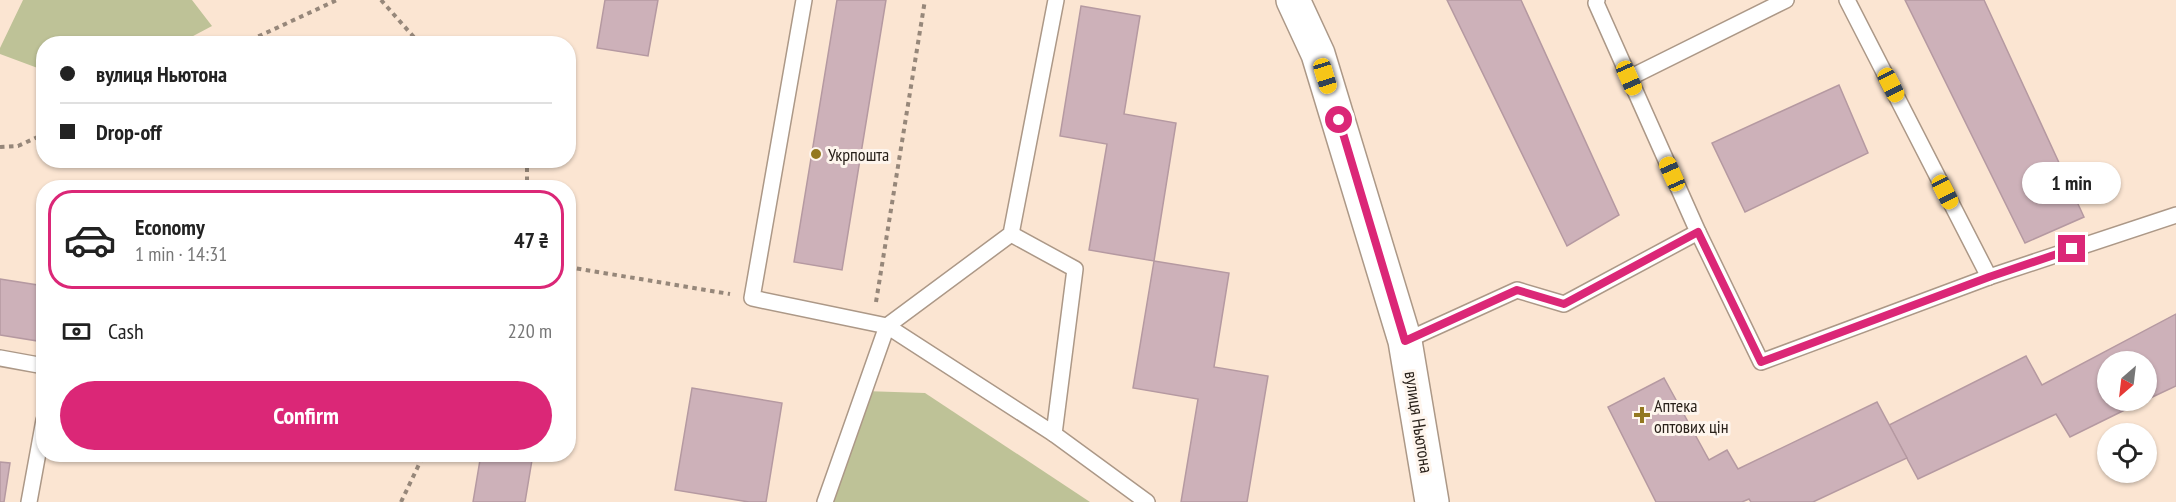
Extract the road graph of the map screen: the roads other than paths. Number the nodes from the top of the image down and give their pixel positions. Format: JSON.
{"nodes":[{"id":1,"x":804,"y":0,"type":"edge"},
{"id":2,"x":1056,"y":0,"type":"edge"},
{"id":3,"x":1293,"y":0,"type":"edge"},
{"id":4,"x":1597,"y":0,"type":"edge"},
{"id":5,"x":1786,"y":0,"type":"edge"},
{"id":6,"x":1847,"y":0,"type":"edge"},
{"id":7,"x":1629,"y":78,"type":"junction"},
{"id":8,"x":2176,"y":215,"type":"edge"},
{"id":9,"x":1698,"y":232,"type":"junction"},
{"id":10,"x":1011,"y":234,"type":"junction"},
{"id":11,"x":1989,"y":277,"type":"junction"},
{"id":12,"x":879,"y":325,"type":"junction"},
{"id":13,"x":1405,"y":341,"type":"junction"},
{"id":14,"x":0,"y":358,"type":"edge"},
{"id":15,"x":36,"y":365,"type":"edge"},
{"id":16,"x":1054,"y":434,"type":"junction"},
{"id":17,"x":36,"y":462,"type":"edge"},
{"id":18,"x":29,"y":502,"type":"edge"},
{"id":19,"x":825,"y":502,"type":"edge"},
{"id":20,"x":1147,"y":502,"type":"edge"},
{"id":21,"x":1432,"y":502,"type":"edge"}],
"edges":[{"from":1,"to":12,"type":"lane"},
{"from":2,"to":10,"type":"lane"},
{"from":3,"to":13,"type":"street","name":"вулиця Ньютона"},
{"from":4,"to":7,"type":"lane"},
{"from":5,"to":7,"type":"lane"},
{"from":6,"to":11,"type":"lane"},
{"from":7,"to":9,"type":"lane"},
{"from":8,"to":11,"type":"lane"},
{"from":9,"to":11,"type":"lane"},
{"from":9,"to":13,"type":"lane"},
{"from":10,"to":12,"type":"lane"},
{"from":10,"to":16,"type":"lane"},
{"from":12,"to":16,"type":"lane"},
{"from":12,"to":19,"type":"lane"},
{"from":13,"to":21,"type":"street","name":"вулиця Ньютона"},
{"from":14,"to":15,"type":"lane"},
{"from":16,"to":20,"type":"lane"},
{"from":17,"to":18,"type":"lane"}]}
